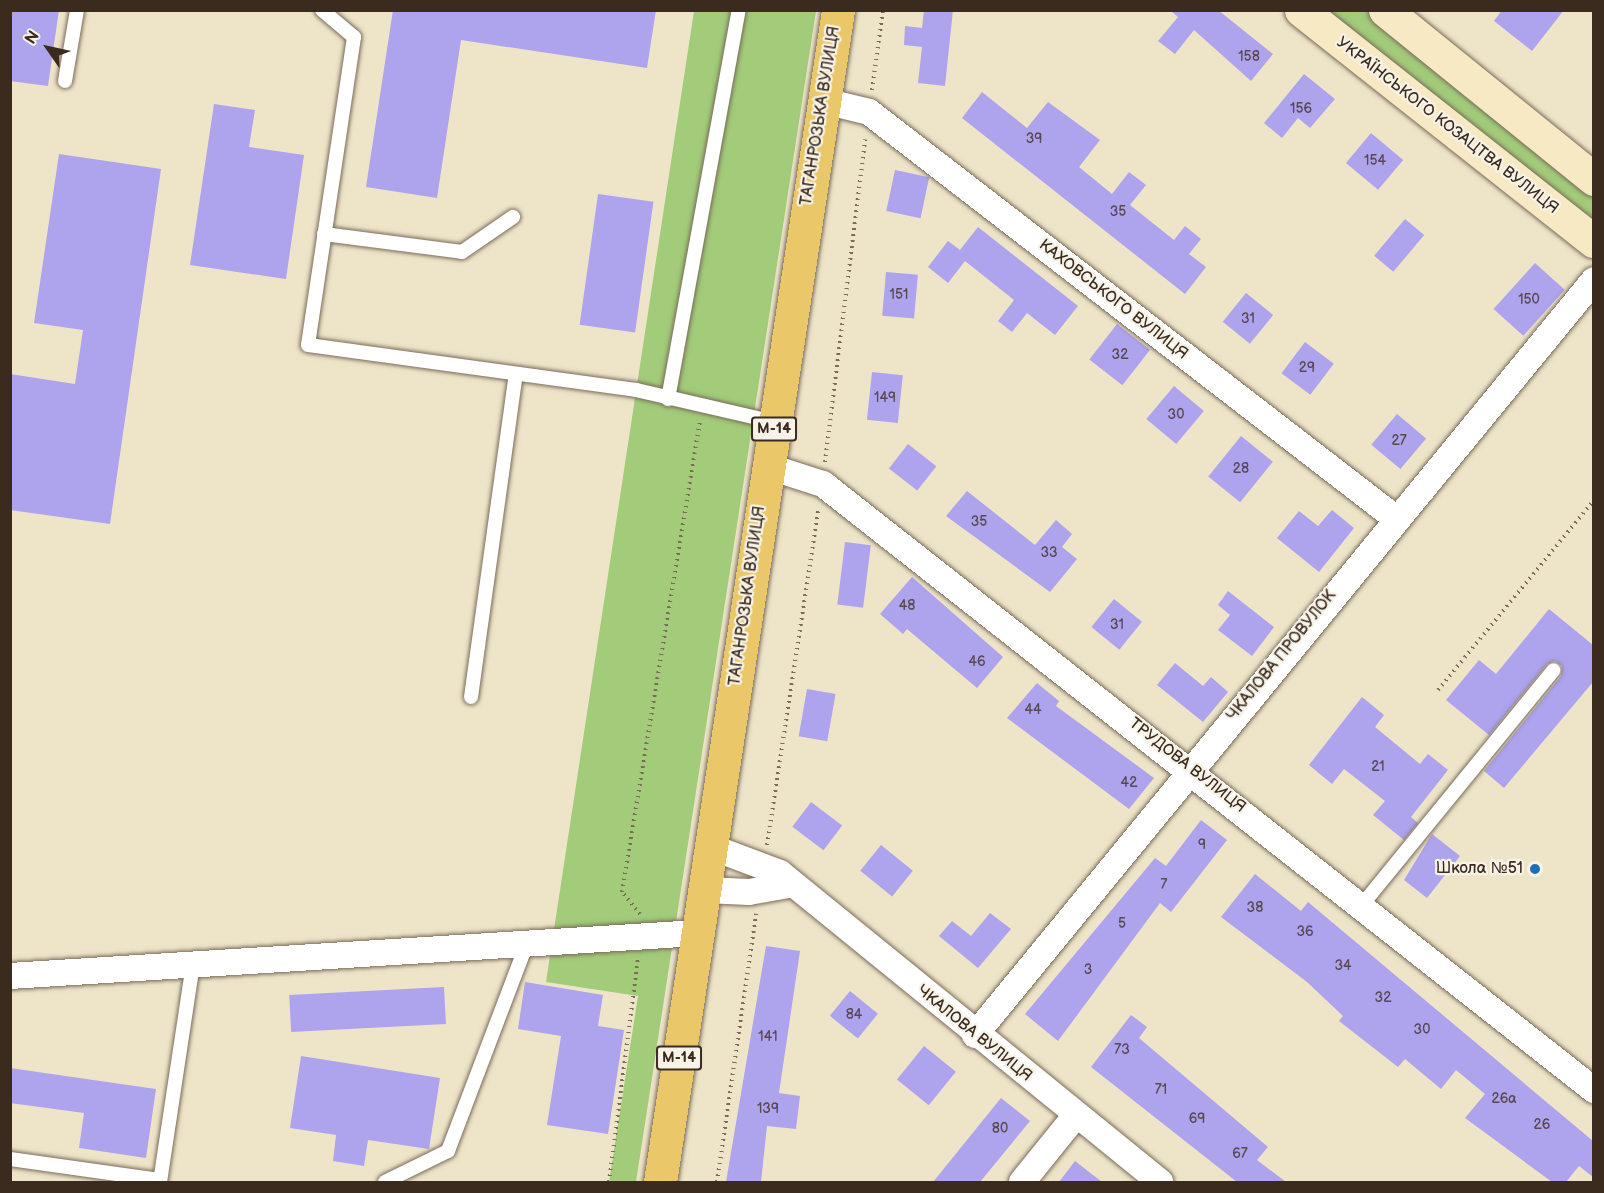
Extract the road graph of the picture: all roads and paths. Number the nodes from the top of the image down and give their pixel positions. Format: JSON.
{"nodes":[{"id":1,"x":77,"y":10,"type":"edge"},
{"id":2,"x":322,"y":10,"type":"edge"},
{"id":3,"x":739,"y":10,"type":"edge"},
{"id":4,"x":838,"y":10,"type":"edge"},
{"id":5,"x":883,"y":10,"type":"edge"},
{"id":6,"x":1301,"y":10,"type":"edge"},
{"id":7,"x":1385,"y":10,"type":"edge"},
{"id":8,"x":65,"y":81,"type":"dead end"},
{"id":9,"x":824,"y":101,"type":"junction"},
{"id":10,"x":869,"y":112,"type":"junction"},
{"id":11,"x":1593,"y":179,"type":"edge"},
{"id":12,"x":513,"y":217,"type":"dead end"},
{"id":13,"x":324,"y":234,"type":"junction"},
{"id":14,"x":1593,"y":241,"type":"edge"},
{"id":15,"x":1593,"y":280,"type":"edge"},
{"id":16,"x":516,"y":374,"type":"junction"},
{"id":17,"x":668,"y":399,"type":"junction"},
{"id":18,"x":702,"y":408,"type":"junction"},
{"id":19,"x":775,"y":422,"type":"junction"},
{"id":20,"x":767,"y":466,"type":"junction"},
{"id":21,"x":823,"y":484,"type":"junction"},
{"id":22,"x":1593,"y":500,"type":"edge"},
{"id":23,"x":1394,"y":517,"type":"junction"},
{"id":24,"x":1554,"y":670,"type":"dead end"},
{"id":25,"x":1438,"y":690,"type":"dead end"},
{"id":26,"x":471,"y":697,"type":"dead end"},
{"id":27,"x":1191,"y":769,"type":"junction"},
{"id":28,"x":711,"y":847,"type":"junction"},
{"id":29,"x":764,"y":865,"type":"junction"},
{"id":30,"x":788,"y":885,"type":"junction"},
{"id":31,"x":705,"y":890,"type":"junction"},
{"id":32,"x":760,"y":891,"type":"junction"},
{"id":33,"x":1362,"y":905,"type":"junction"},
{"id":34,"x":640,"y":914,"type":"dead end"},
{"id":35,"x":698,"y":933,"type":"junction"},
{"id":36,"x":527,"y":943,"type":"junction"},
{"id":37,"x":638,"y":954,"type":"dead end"},
{"id":38,"x":194,"y":964,"type":"junction"},
{"id":39,"x":10,"y":976,"type":"edge"},
{"id":40,"x":975,"y":1035,"type":"junction"},
{"id":41,"x":1593,"y":1090,"type":"edge"},
{"id":42,"x":1076,"y":1115,"type":"junction"},
{"id":43,"x":10,"y":1159,"type":"edge"},
{"id":44,"x":160,"y":1181,"type":"edge"},
{"id":45,"x":385,"y":1182,"type":"edge"},
{"id":46,"x":609,"y":1182,"type":"edge"},
{"id":47,"x":660,"y":1182,"type":"edge"},
{"id":48,"x":717,"y":1182,"type":"edge"},
{"id":49,"x":1022,"y":1182,"type":"edge"},
{"id":50,"x":1160,"y":1182,"type":"edge"}],
"edges":[{"from":1,"to":8,"type":"lane"},
{"from":2,"to":13,"type":"lane"},
{"from":3,"to":17,"type":"lane"},
{"from":4,"to":9,"type":"highway","name":"ТАГАНРОЗЬКА ВУЛИЦЯ","number":"М-14"},
{"from":5,"to":10,"type":"path"},
{"from":6,"to":14,"type":"street","name":"УКРАЇНСЬКОГО КОЗАЦТВА ВУЛИЦЯ"},
{"from":7,"to":11,"type":"street"},
{"from":9,"to":10,"type":"street","name":"КАХОВСЬКОГО ВУЛИЦЯ"},
{"from":9,"to":19,"type":"highway","name":"ТАГАНРОЗЬКА ВУЛИЦЯ","number":"М-14"},
{"from":10,"to":21,"type":"path"},
{"from":10,"to":23,"type":"street","name":"КАХОВСЬКОГО ВУЛИЦЯ"},
{"from":12,"to":13,"type":"lane"},
{"from":13,"to":16,"type":"lane"},
{"from":15,"to":23,"type":"street","name":"ЧКАЛОВА ПРОВУЛОК"},
{"from":16,"to":17,"type":"lane"},
{"from":16,"to":26,"type":"lane"},
{"from":17,"to":18,"type":"lane"},
{"from":18,"to":19,"type":"lane"},
{"from":18,"to":34,"type":"path"},
{"from":19,"to":20,"type":"highway","name":"ТАГАНРОЗЬКА ВУЛИЦЯ","number":"М-14"},
{"from":20,"to":21,"type":"street","name":"ТРУДОВА ВУЛИЦЯ"},
{"from":20,"to":28,"type":"highway","name":"ТАГАНРОЗЬКА ВУЛИЦЯ","number":"М-14"},
{"from":21,"to":27,"type":"street","name":"ТРУДОВА ВУЛИЦЯ"},
{"from":21,"to":29,"type":"path"},
{"from":22,"to":25,"type":"path"},
{"from":23,"to":27,"type":"street","name":"ЧКАЛОВА ПРОВУЛОК"},
{"from":24,"to":33,"type":"lane"},
{"from":27,"to":33,"type":"street","name":"ТРУДОВА ВУЛИЦЯ"},
{"from":27,"to":40,"type":"street","name":"ЧКАЛОВА ПРОВУЛОК"},
{"from":28,"to":29,"type":"street","name":"ЧКАЛОВА ВУЛИЦЯ"},
{"from":28,"to":31,"type":"highway","name":"ТАГАНРОЗЬКА ВУЛИЦЯ","number":"М-14"},
{"from":29,"to":30,"type":"street","name":"ЧКАЛОВА ВУЛИЦЯ"},
{"from":30,"to":32,"type":"street"},
{"from":30,"to":40,"type":"street","name":"ЧКАЛОВА ВУЛИЦЯ"},
{"from":31,"to":32,"type":"street"},
{"from":31,"to":35,"type":"highway","name":"ТАГАНРОЗЬКА ВУЛИЦЯ","number":"М-14"},
{"from":32,"to":48,"type":"path"},
{"from":33,"to":41,"type":"street","name":"ТРУДОВА ВУЛИЦЯ"},
{"from":35,"to":36,"type":"street"},
{"from":35,"to":47,"type":"highway","name":"ТАГАНРОЗЬКА ВУЛИЦЯ","number":"М-14"},
{"from":36,"to":38,"type":"street"},
{"from":36,"to":45,"type":"lane"},
{"from":37,"to":46,"type":"path"},
{"from":38,"to":39,"type":"street"},
{"from":38,"to":44,"type":"lane"},
{"from":40,"to":42,"type":"street","name":"ЧКАЛОВА ВУЛИЦЯ"},
{"from":42,"to":49,"type":"street"},
{"from":42,"to":50,"type":"street","name":"ЧКАЛОВА ВУЛИЦЯ"},
{"from":43,"to":44,"type":"lane"}]}
